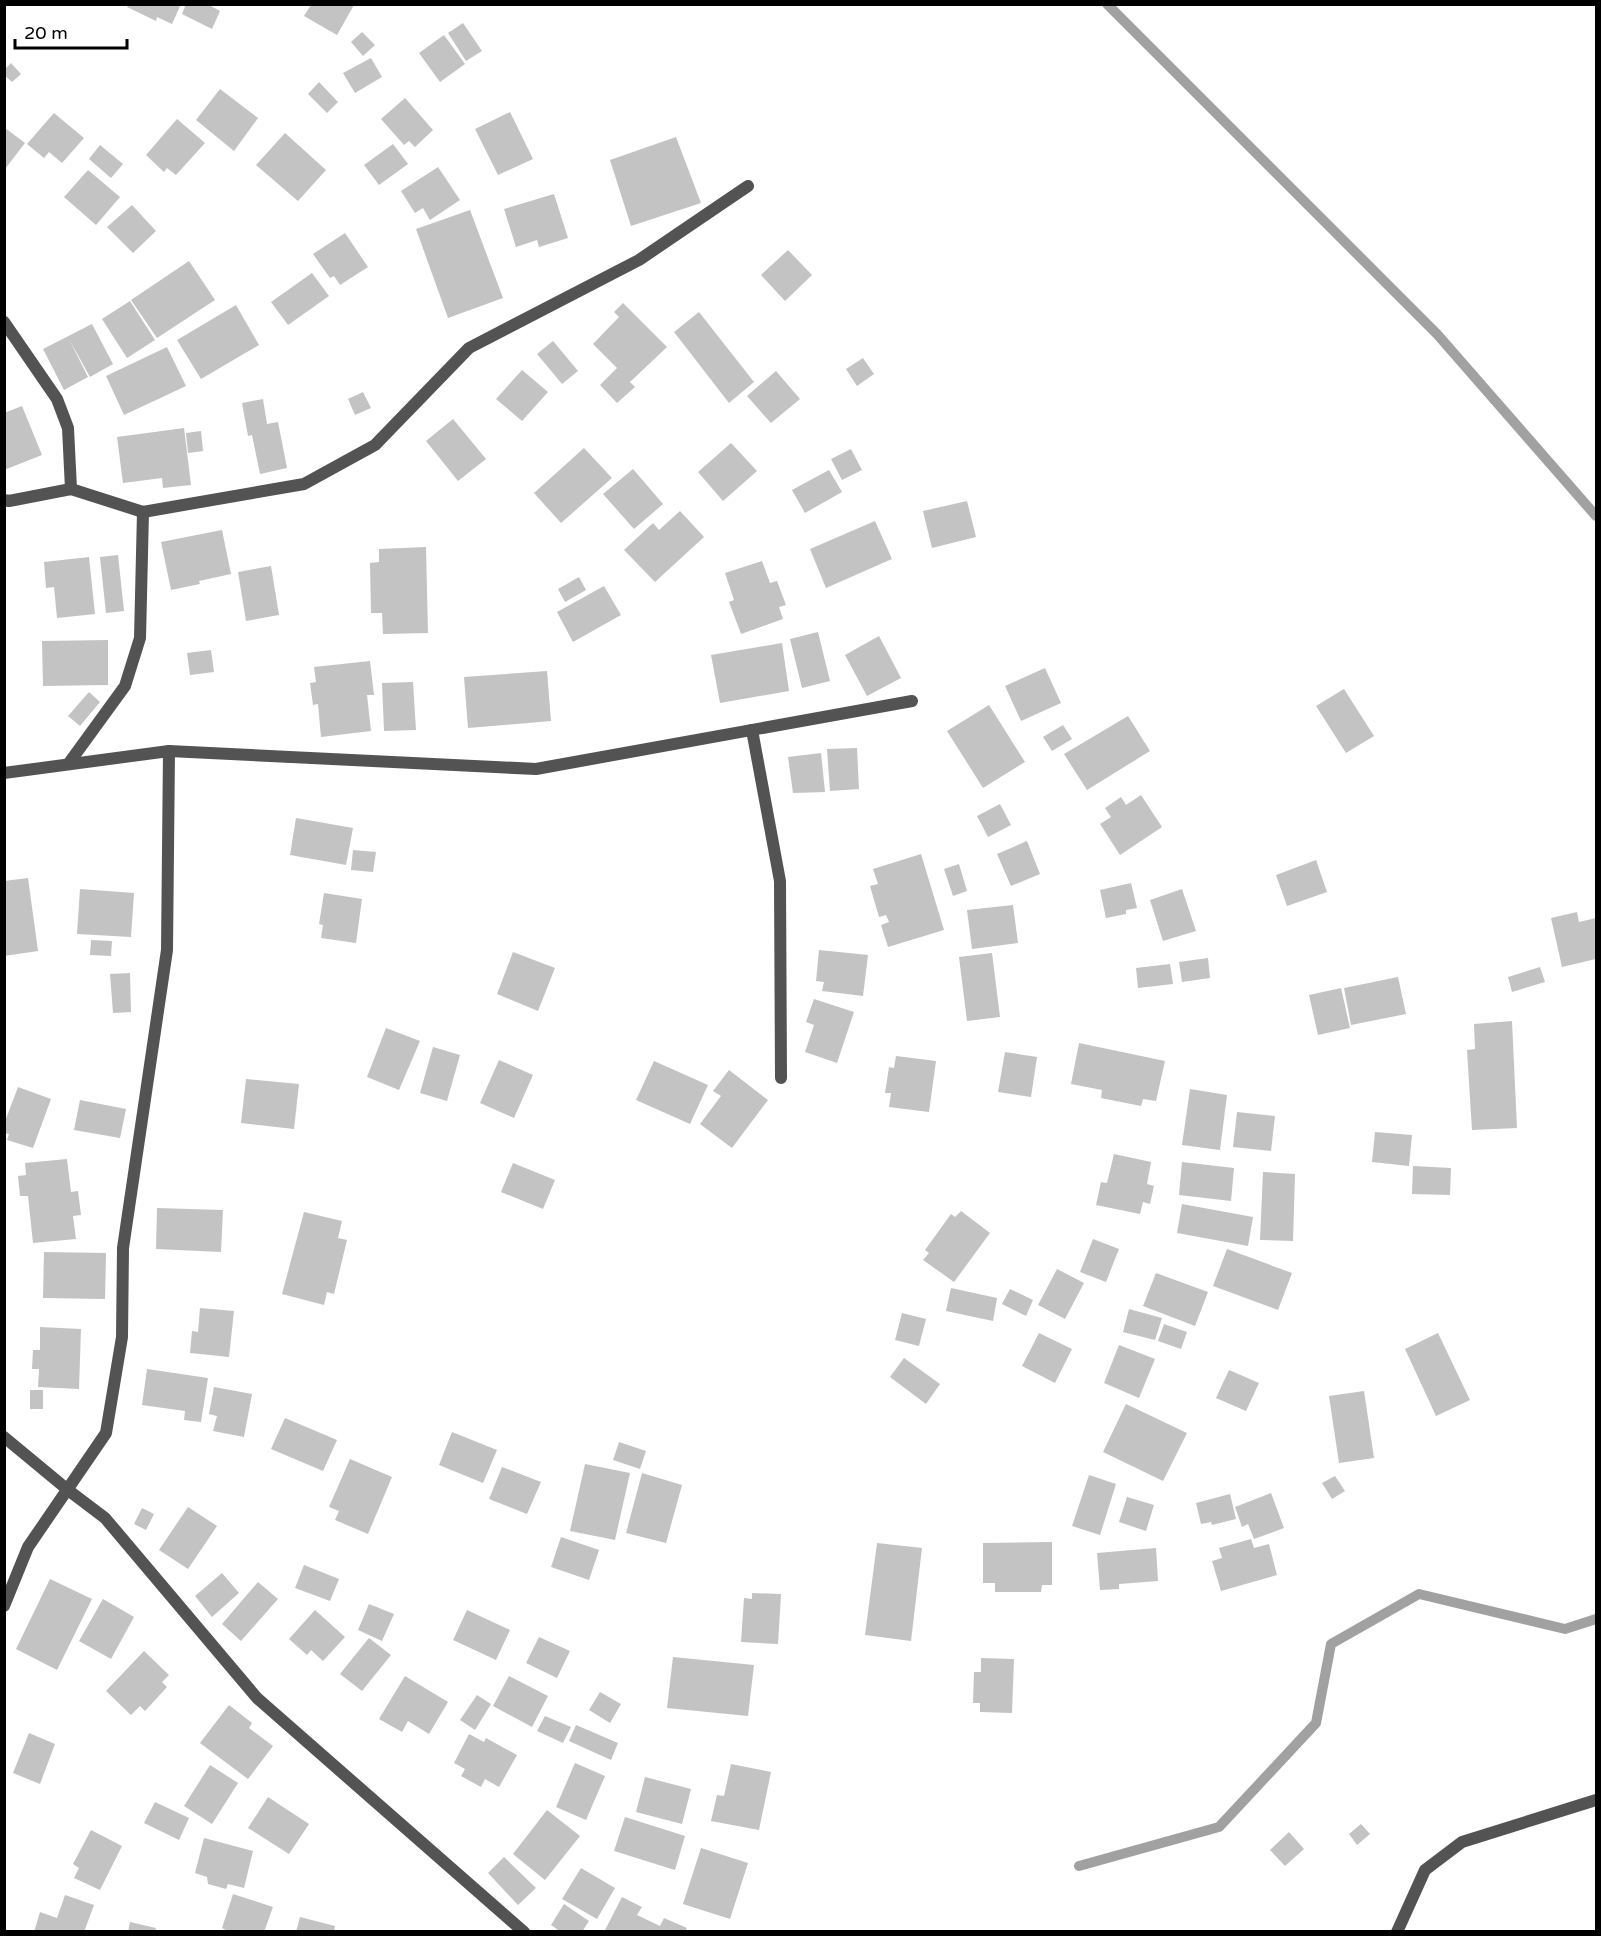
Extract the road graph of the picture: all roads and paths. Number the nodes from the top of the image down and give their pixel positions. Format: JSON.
{"nodes":[{"id":1,"x":748,"y":186,"type":"dead end"},
{"id":2,"x":4,"y":322,"type":"edge"},
{"id":3,"x":71,"y":489,"type":"junction"},
{"id":4,"x":4,"y":500,"type":"edge"},
{"id":5,"x":143,"y":512,"type":"junction"},
{"id":6,"x":912,"y":701,"type":"dead end"},
{"id":7,"x":752,"y":730,"type":"junction"},
{"id":8,"x":169,"y":751,"type":"junction"},
{"id":9,"x":69,"y":764,"type":"junction"},
{"id":10,"x":4,"y":773,"type":"edge"},
{"id":11,"x":781,"y":1078,"type":"dead end"},
{"id":12,"x":4,"y":1437,"type":"edge"},
{"id":13,"x":68,"y":1490,"type":"junction"},
{"id":14,"x":4,"y":1606,"type":"edge"},
{"id":15,"x":1596,"y":1800,"type":"edge"},
{"id":16,"x":524,"y":1932,"type":"edge"},
{"id":17,"x":1397,"y":1932,"type":"edge"}],
"edges":[{"from":1,"to":5,"type":"street"},
{"from":2,"to":3,"type":"street"},
{"from":3,"to":4,"type":"street"},
{"from":3,"to":5,"type":"street"},
{"from":5,"to":9,"type":"street"},
{"from":6,"to":7,"type":"street"},
{"from":7,"to":8,"type":"street"},
{"from":7,"to":11,"type":"street"},
{"from":8,"to":9,"type":"street"},
{"from":8,"to":13,"type":"street"},
{"from":9,"to":10,"type":"street"},
{"from":12,"to":13,"type":"street"},
{"from":13,"to":14,"type":"street"},
{"from":13,"to":16,"type":"street"},
{"from":15,"to":17,"type":"street"}]}
